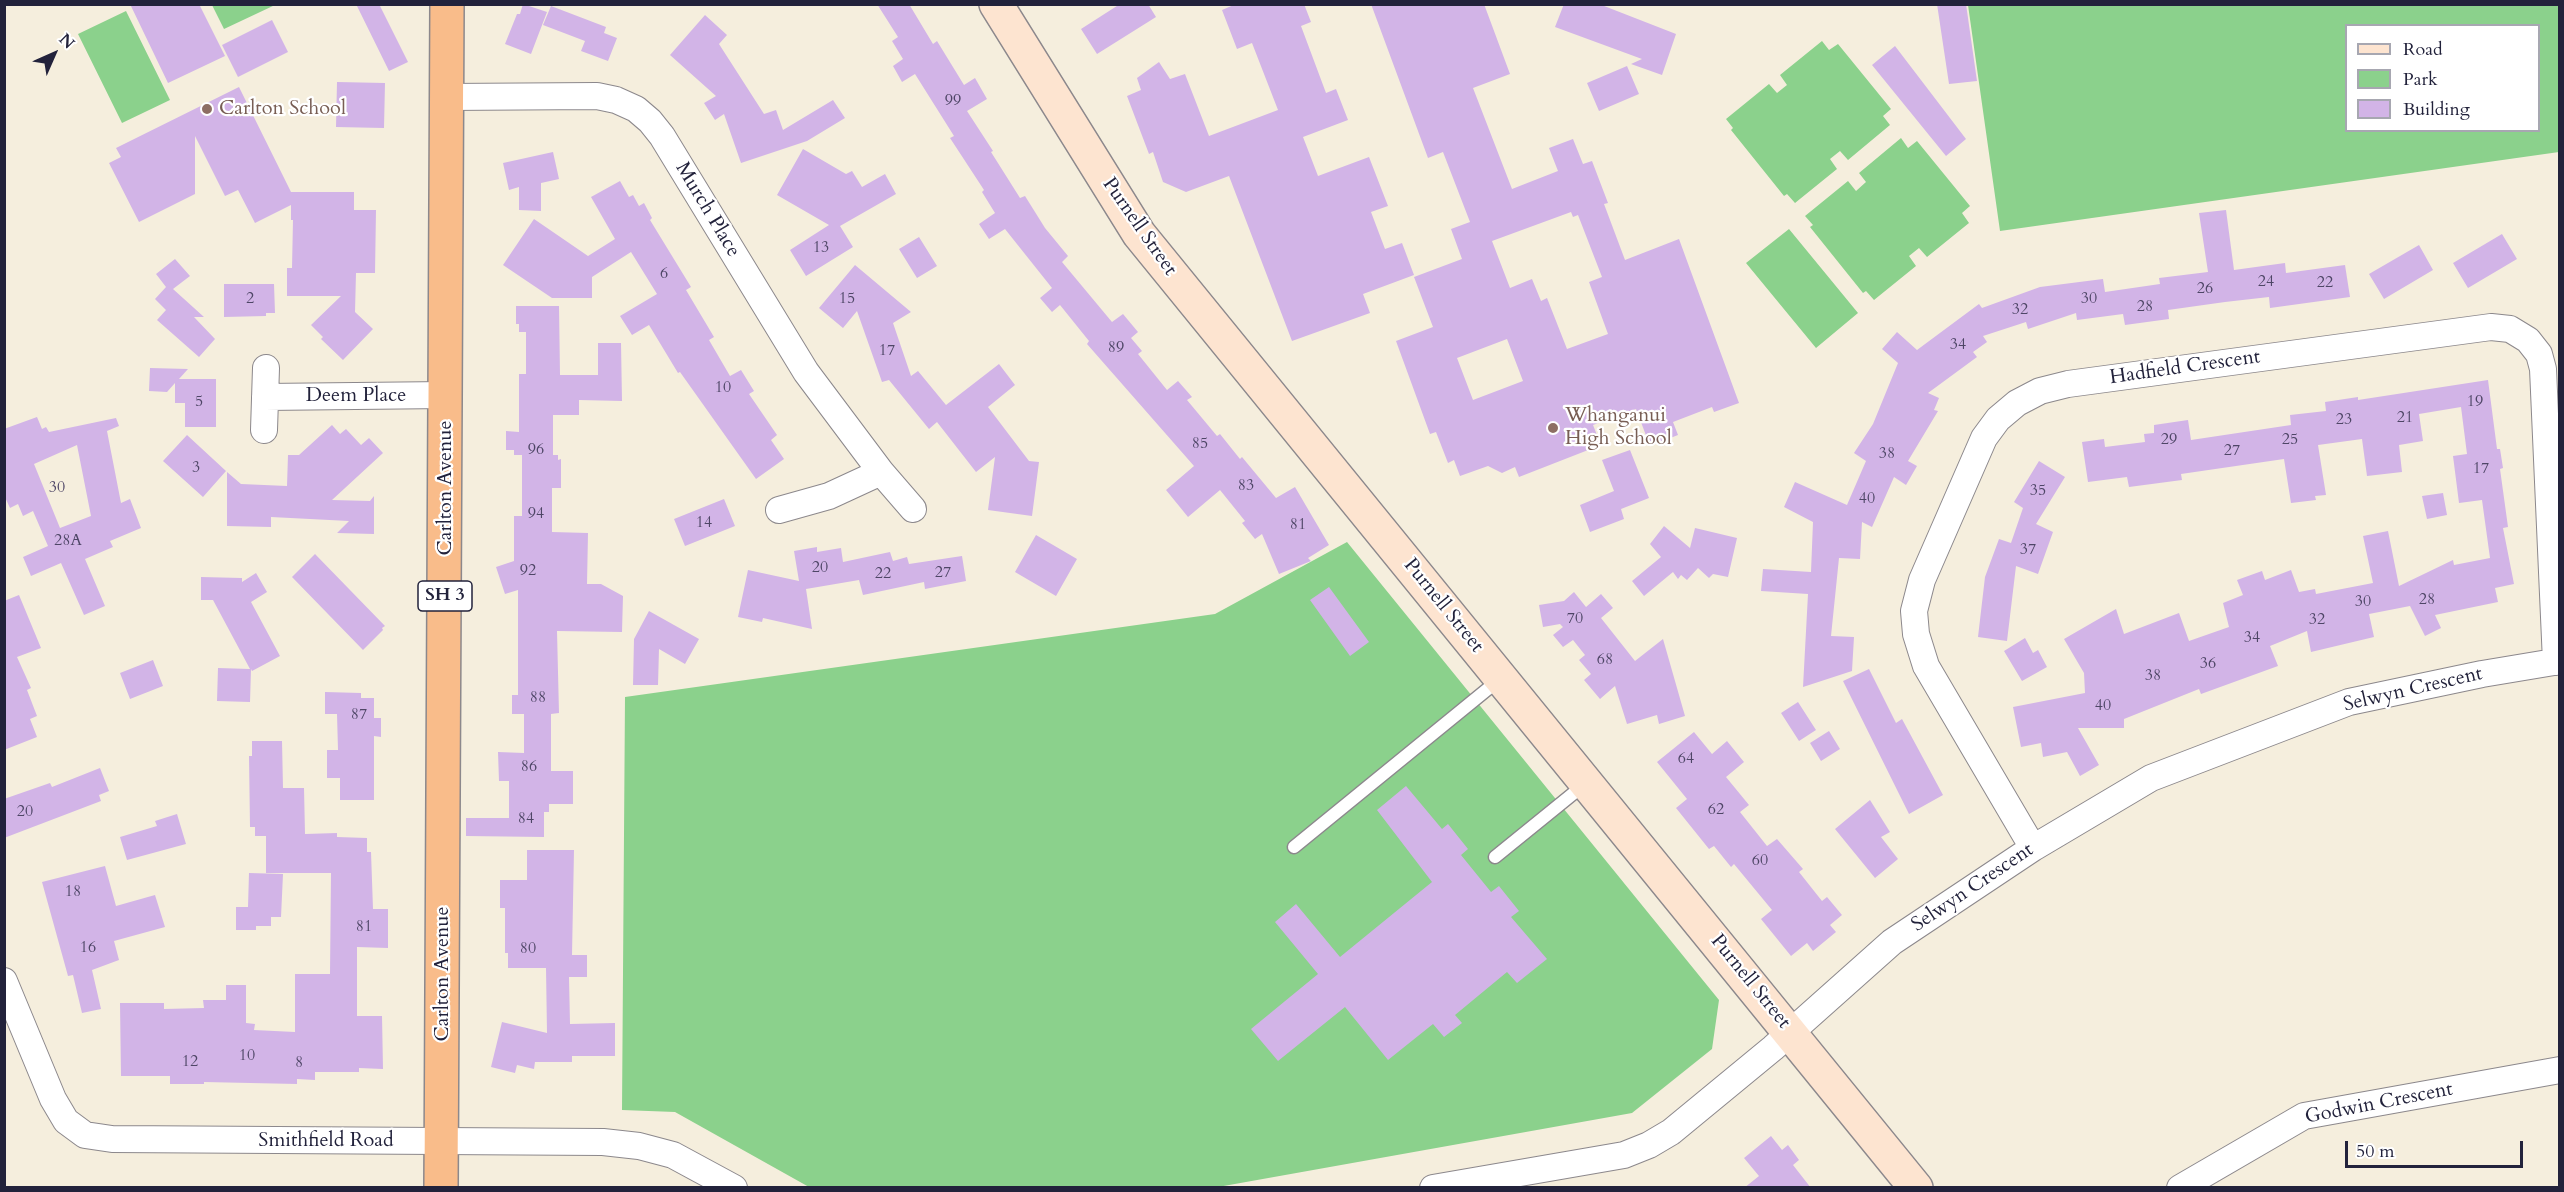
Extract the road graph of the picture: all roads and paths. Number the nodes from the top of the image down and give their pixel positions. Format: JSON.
{"nodes":[{"id":1,"x":447,"y":4,"type":"edge"},
{"id":2,"x":996,"y":4,"type":"edge"},
{"id":3,"x":447,"y":97,"type":"junction"},
{"id":4,"x":266,"y":368,"type":"dead end"},
{"id":5,"x":446,"y":395,"type":"junction"},
{"id":6,"x":265,"y":396,"type":"junction"},
{"id":7,"x":264,"y":430,"type":"dead end"},
{"id":8,"x":881,"y":472,"type":"junction"},
{"id":9,"x":913,"y":509,"type":"dead end"},
{"id":10,"x":779,"y":510,"type":"dead end"},
{"id":11,"x":2558,"y":661,"type":"edge"},
{"id":12,"x":1502,"y":678,"type":"junction"},
{"id":13,"x":1586,"y":783,"type":"junction"},
{"id":14,"x":1294,"y":847,"type":"dead end"},
{"id":15,"x":2033,"y":848,"type":"junction"},
{"id":16,"x":1495,"y":857,"type":"dead end"},
{"id":17,"x":4,"y":981,"type":"edge"},
{"id":18,"x":1791,"y":1033,"type":"junction"},
{"id":19,"x":2559,"y":1070,"type":"edge"},
{"id":20,"x":442,"y":1143,"type":"junction"},
{"id":21,"x":441,"y":1188,"type":"edge"},
{"id":22,"x":734,"y":1188,"type":"edge"},
{"id":23,"x":1433,"y":1188,"type":"edge"},
{"id":24,"x":1916,"y":1188,"type":"edge"},
{"id":25,"x":2180,"y":1188,"type":"edge"}],
"edges":[{"from":1,"to":3,"type":"highway","name":"Carlton Avenue","number":"SH 3"},
{"from":2,"to":12,"type":"main road","name":"Purnell Street"},
{"from":3,"to":5,"type":"highway","name":"Carlton Avenue","number":"SH 3"},
{"from":3,"to":8,"type":"street","name":"Murch Place"},
{"from":4,"to":6,"type":"street"},
{"from":5,"to":6,"type":"street","name":"Deem Place"},
{"from":5,"to":20,"type":"highway","name":"Carlton Avenue","number":"SH 3"},
{"from":6,"to":7,"type":"street"},
{"from":8,"to":9,"type":"street","name":"Murch Place"},
{"from":8,"to":10,"type":"street"},
{"from":11,"to":15,"type":"street","name":"Selwyn Crescent"},
{"from":11,"to":15,"type":"street","name":"Hadfield Crescent"},
{"from":12,"to":13,"type":"main road","name":"Purnell Street"},
{"from":12,"to":14,"type":"lane"},
{"from":13,"to":16,"type":"lane"},
{"from":13,"to":18,"type":"main road","name":"Purnell Street"},
{"from":15,"to":18,"type":"street","name":"Selwyn Crescent"},
{"from":17,"to":20,"type":"street","name":"Smithfield Road"},
{"from":18,"to":23,"type":"street","name":"Selwyn Crescent"},
{"from":18,"to":24,"type":"main road","name":"Purnell Street"},
{"from":19,"to":25,"type":"street","name":"Godwin Crescent"},
{"from":20,"to":21,"type":"highway","name":"Carlton Avenue","number":"SH 3"},
{"from":20,"to":22,"type":"street","name":"Smithfield Road"}]}
